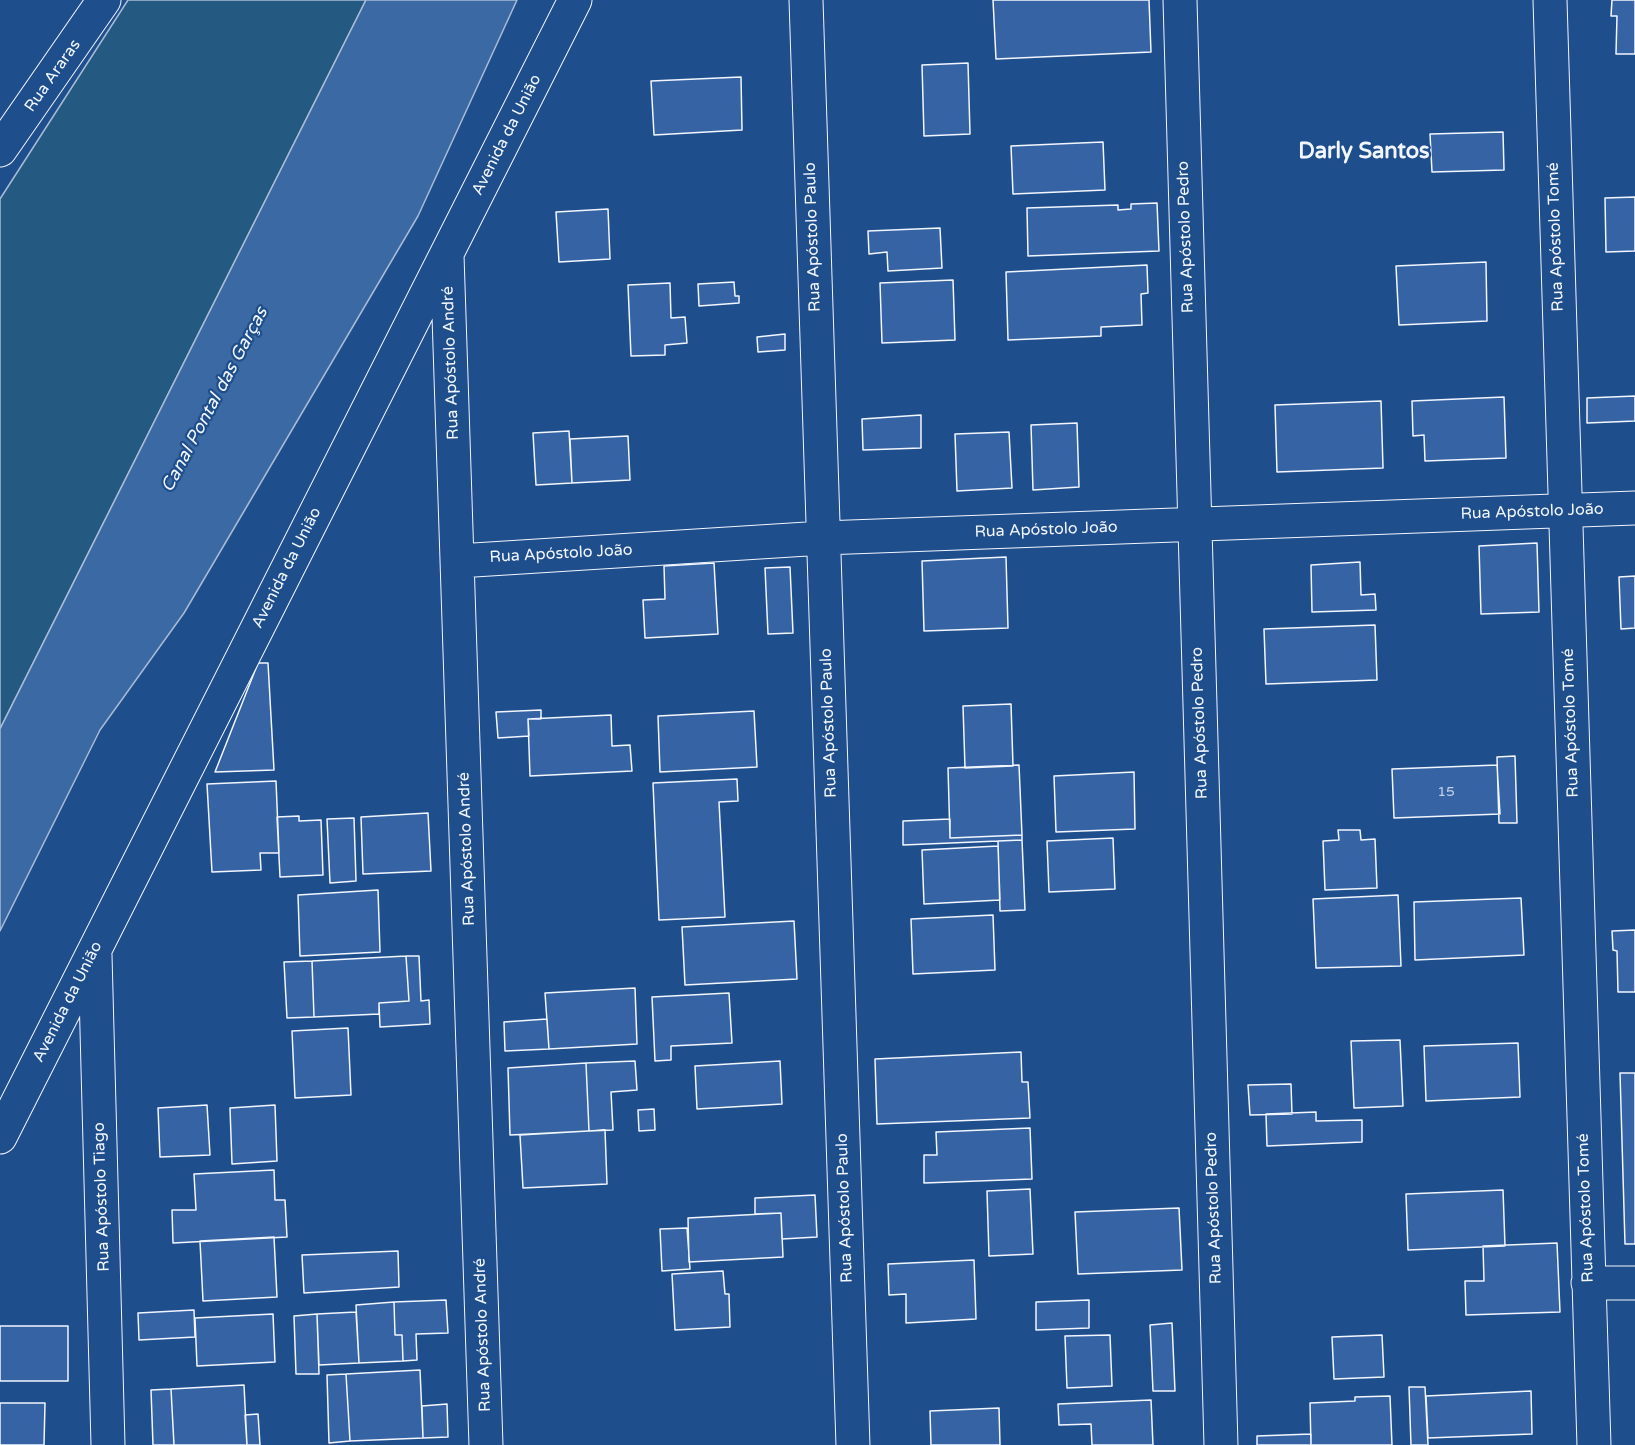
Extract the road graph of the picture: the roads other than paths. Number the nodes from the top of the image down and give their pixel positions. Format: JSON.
{"nodes":[{"id":1,"x":104,"y":0,"type":"edge"},
{"id":2,"x":575,"y":0,"type":"edge"},
{"id":3,"x":806,"y":0,"type":"edge"},
{"id":4,"x":1180,"y":0,"type":"edge"},
{"id":5,"x":1550,"y":0,"type":"edge"},
{"id":6,"x":0,"y":150,"type":"edge"},
{"id":7,"x":447,"y":253,"type":"junction"},
{"id":8,"x":1635,"y":508,"type":"edge"},
{"id":9,"x":1564,"y":511,"type":"junction"},
{"id":10,"x":1195,"y":525,"type":"junction"},
{"id":11,"x":823,"y":538,"type":"junction"},
{"id":12,"x":458,"y":561,"type":"junction"},
{"id":13,"x":95,"y":950,"type":"junction"},
{"id":14,"x":0,"y":1137,"type":"edge"},
{"id":15,"x":1588,"y":1283,"type":"junction"},
{"id":16,"x":1635,"y":1283,"type":"edge"},
{"id":17,"x":108,"y":1445,"type":"edge"},
{"id":18,"x":486,"y":1445,"type":"edge"},
{"id":19,"x":853,"y":1445,"type":"edge"},
{"id":20,"x":1221,"y":1445,"type":"edge"},
{"id":21,"x":1594,"y":1445,"type":"edge"}],
"edges":[{"from":1,"to":6,"type":"street","name":"Rua Araras"},
{"from":2,"to":7,"type":"street","name":"Avenida da União"},
{"from":3,"to":11,"type":"street","name":"Rua Apóstolo Paulo"},
{"from":4,"to":10,"type":"street","name":"Rua Apóstolo Pedro"},
{"from":5,"to":9,"type":"street","name":"Rua Apóstolo Tomé"},
{"from":7,"to":12,"type":"street","name":"Rua Apóstolo André"},
{"from":7,"to":13,"type":"street","name":"Avenida da União"},
{"from":8,"to":9,"type":"street","name":"Rua Apóstolo João"},
{"from":9,"to":10,"type":"street","name":"Rua Apóstolo João"},
{"from":9,"to":15,"type":"street","name":"Rua Apóstolo Tomé"},
{"from":10,"to":11,"type":"street","name":"Rua Apóstolo João"},
{"from":10,"to":20,"type":"street","name":"Rua Apóstolo Pedro"},
{"from":11,"to":12,"type":"street","name":"Rua Apóstolo João"},
{"from":11,"to":19,"type":"street","name":"Rua Apóstolo Paulo"},
{"from":12,"to":18,"type":"street","name":"Rua Apóstolo André"},
{"from":13,"to":14,"type":"street","name":"Avenida da União"},
{"from":13,"to":17,"type":"street","name":"Rua Apóstolo Tiago"},
{"from":15,"to":16,"type":"street"},
{"from":15,"to":21,"type":"street","name":"Rua Apóstolo Tomé"}]}
